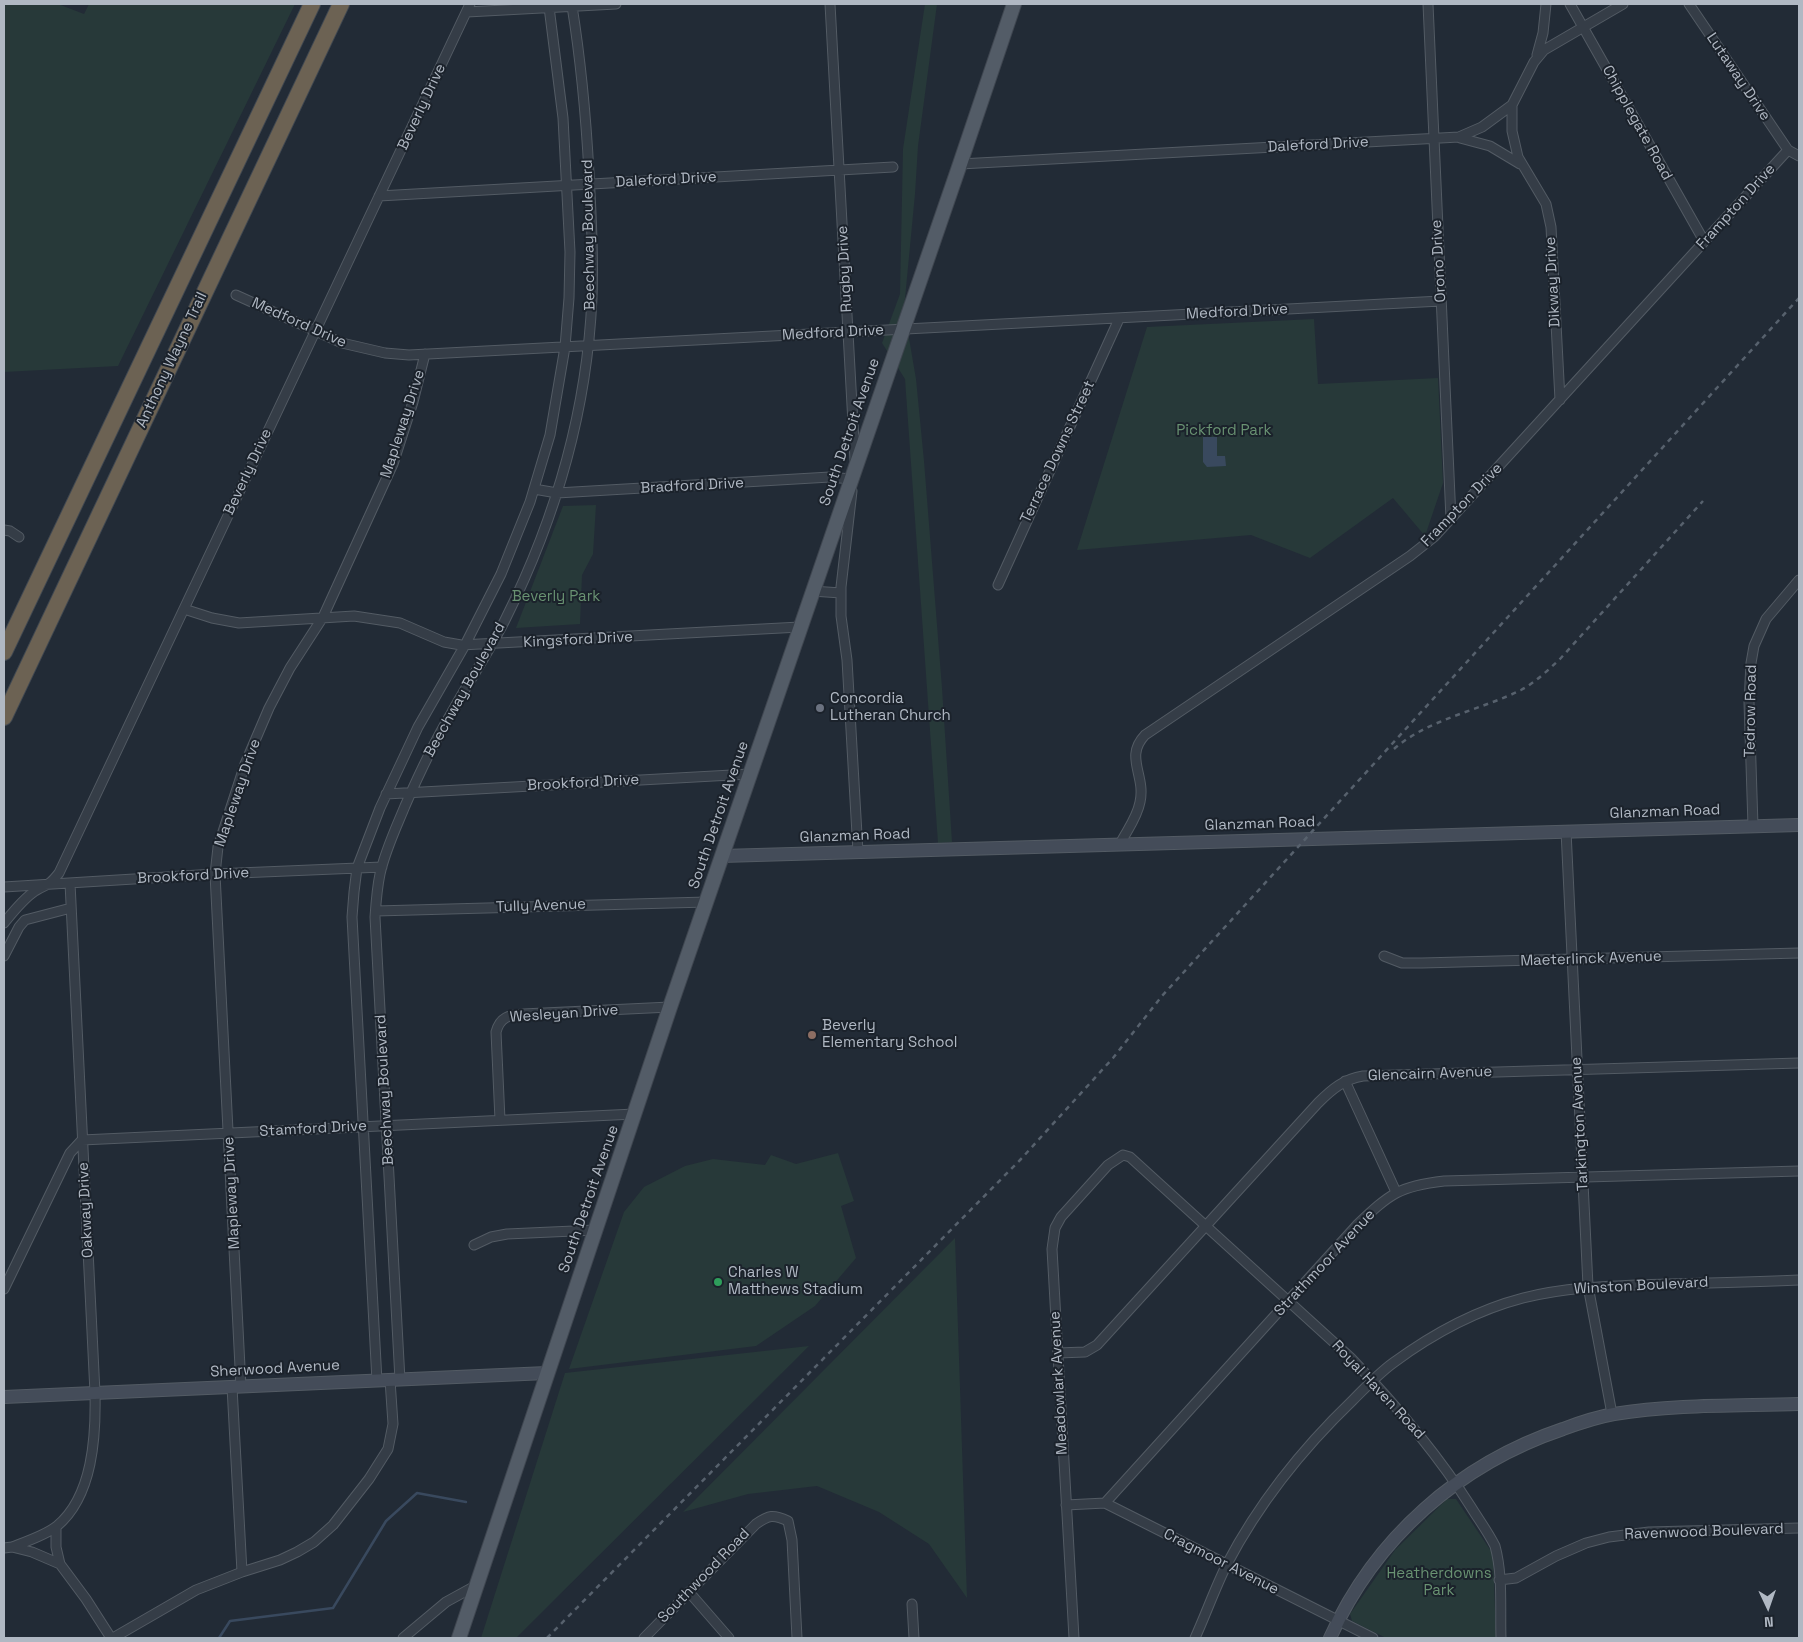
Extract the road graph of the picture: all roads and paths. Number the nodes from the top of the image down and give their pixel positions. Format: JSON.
{"nodes":[{"id":1,"x":312,"y":4,"type":"edge"},
{"id":2,"x":341,"y":4,"type":"edge"},
{"id":3,"x":616,"y":4,"type":"edge"},
{"id":4,"x":830,"y":4,"type":"edge"},
{"id":5,"x":1014,"y":4,"type":"edge"},
{"id":6,"x":1428,"y":4,"type":"edge"},
{"id":7,"x":1546,"y":4,"type":"edge"},
{"id":8,"x":1570,"y":4,"type":"edge"},
{"id":9,"x":1623,"y":4,"type":"edge"},
{"id":10,"x":1689,"y":4,"type":"edge"},
{"id":11,"x":559,"y":5,"type":"edge"},
{"id":12,"x":572,"y":6,"type":"junction"},
{"id":13,"x":549,"y":7,"type":"junction"},
{"id":14,"x":469,"y":8,"type":"edge"},
{"id":15,"x":1583,"y":27,"type":"junction"},
{"id":16,"x":1534,"y":62,"type":"junction"},
{"id":17,"x":1512,"y":105,"type":"junction"},
{"id":18,"x":1459,"y":138,"type":"junction"},
{"id":19,"x":1433,"y":139,"type":"junction"},
{"id":20,"x":1788,"y":150,"type":"junction"},
{"id":21,"x":1799,"y":156,"type":"edge"},
{"id":22,"x":960,"y":164,"type":"junction"},
{"id":23,"x":893,"y":167,"type":"dead end"},
{"id":24,"x":1526,"y":169,"type":"junction"},
{"id":25,"x":839,"y":171,"type":"junction"},
{"id":26,"x":590,"y":184,"type":"junction"},
{"id":27,"x":566,"y":185,"type":"junction"},
{"id":28,"x":379,"y":196,"type":"junction"},
{"id":29,"x":1704,"y":241,"type":"junction"},
{"id":30,"x":236,"y":295,"type":"dead end"},
{"id":31,"x":1441,"y":301,"type":"junction"},
{"id":32,"x":1119,"y":319,"type":"junction"},
{"id":33,"x":902,"y":330,"type":"junction"},
{"id":34,"x":315,"y":331,"type":"junction"},
{"id":35,"x":848,"y":332,"type":"junction"},
{"id":36,"x":588,"y":346,"type":"junction"},
{"id":37,"x":565,"y":347,"type":"junction"},
{"id":38,"x":425,"y":354,"type":"junction"},
{"id":39,"x":1560,"y":400,"type":"junction"},
{"id":40,"x":856,"y":464,"type":"junction"},
{"id":41,"x":850,"y":479,"type":"junction"},
{"id":42,"x":534,"y":490,"type":"junction"},
{"id":43,"x":557,"y":493,"type":"junction"},
{"id":44,"x":1451,"y":519,"type":"junction"},
{"id":45,"x":4,"y":530,"type":"edge"},
{"id":46,"x":19,"y":537,"type":"dead end"},
{"id":47,"x":1799,"y":580,"type":"edge"},
{"id":48,"x":998,"y":585,"type":"dead end"},
{"id":49,"x":812,"y":591,"type":"junction"},
{"id":50,"x":841,"y":593,"type":"junction"},
{"id":51,"x":184,"y":609,"type":"junction"},
{"id":52,"x":323,"y":617,"type":"junction"},
{"id":53,"x":800,"y":627,"type":"junction"},
{"id":54,"x":492,"y":644,"type":"junction"},
{"id":55,"x":465,"y":645,"type":"junction"},
{"id":56,"x":4,"y":652,"type":"edge"},
{"id":57,"x":4,"y":717,"type":"edge"},
{"id":58,"x":750,"y":774,"type":"junction"},
{"id":59,"x":411,"y":792,"type":"junction"},
{"id":60,"x":386,"y":794,"type":"junction"},
{"id":61,"x":1799,"y":825,"type":"edge"},
{"id":62,"x":1753,"y":826,"type":"junction"},
{"id":63,"x":1566,"y":832,"type":"junction"},
{"id":64,"x":1120,"y":844,"type":"junction"},
{"id":65,"x":858,"y":852,"type":"junction"},
{"id":66,"x":722,"y":856,"type":"junction"},
{"id":67,"x":382,"y":867,"type":"junction"},
{"id":68,"x":358,"y":868,"type":"junction"},
{"id":69,"x":215,"y":874,"type":"junction"},
{"id":70,"x":70,"y":883,"type":"junction"},
{"id":71,"x":51,"y":884,"type":"junction"},
{"id":72,"x":4,"y":887,"type":"edge"},
{"id":73,"x":706,"y":902,"type":"junction"},
{"id":74,"x":71,"y":908,"type":"junction"},
{"id":75,"x":376,"y":911,"type":"junction"},
{"id":76,"x":4,"y":923,"type":"edge"},
{"id":77,"x":1799,"y":953,"type":"edge"},
{"id":78,"x":4,"y":956,"type":"edge"},
{"id":79,"x":1384,"y":956,"type":"dead end"},
{"id":80,"x":1572,"y":960,"type":"junction"},
{"id":81,"x":670,"y":1007,"type":"junction"},
{"id":82,"x":1799,"y":1063,"type":"edge"},
{"id":83,"x":1577,"y":1069,"type":"junction"},
{"id":84,"x":1346,"y":1081,"type":"junction"},
{"id":85,"x":634,"y":1114,"type":"junction"},
{"id":86,"x":500,"y":1120,"type":"junction"},
{"id":87,"x":387,"y":1125,"type":"junction"},
{"id":88,"x":364,"y":1127,"type":"junction"},
{"id":89,"x":229,"y":1133,"type":"junction"},
{"id":90,"x":82,"y":1140,"type":"junction"},
{"id":91,"x":1122,"y":1155,"type":"joint"},
{"id":92,"x":1799,"y":1171,"type":"edge"},
{"id":93,"x":1582,"y":1177,"type":"junction"},
{"id":94,"x":1396,"y":1192,"type":"junction"},
{"id":95,"x":1206,"y":1226,"type":"junction"},
{"id":96,"x":596,"y":1230,"type":"junction"},
{"id":97,"x":474,"y":1245,"type":"dead end"},
{"id":98,"x":1799,"y":1280,"type":"edge"},
{"id":99,"x":1588,"y":1286,"type":"junction"},
{"id":100,"x":4,"y":1289,"type":"edge"},
{"id":101,"x":1289,"y":1302,"type":"junction"},
{"id":102,"x":1058,"y":1353,"type":"junction"},
{"id":103,"x":547,"y":1373,"type":"junction"},
{"id":104,"x":389,"y":1380,"type":"junction"},
{"id":105,"x":1373,"y":1380,"type":"junction"},
{"id":106,"x":237,"y":1387,"type":"junction"},
{"id":107,"x":95,"y":1393,"type":"junction"},
{"id":108,"x":4,"y":1398,"type":"edge"},
{"id":109,"x":1799,"y":1404,"type":"edge"},
{"id":110,"x":1612,"y":1414,"type":"junction"},
{"id":111,"x":1456,"y":1482,"type":"junction"},
{"id":112,"x":1105,"y":1503,"type":"junction"},
{"id":113,"x":1066,"y":1505,"type":"junction"},
{"id":114,"x":56,"y":1527,"type":"junction"},
{"id":115,"x":1799,"y":1528,"type":"edge"},
{"id":116,"x":8,"y":1548,"type":"edge"},
{"id":117,"x":60,"y":1564,"type":"junction"},
{"id":118,"x":1227,"y":1565,"type":"junction"},
{"id":119,"x":242,"y":1572,"type":"junction"},
{"id":120,"x":1499,"y":1580,"type":"junction"},
{"id":121,"x":477,"y":1585,"type":"junction"},
{"id":122,"x":689,"y":1592,"type":"junction"},
{"id":123,"x":912,"y":1604,"type":"dead end"},
{"id":124,"x":1338,"y":1621,"type":"junction"},
{"id":125,"x":112,"y":1638,"type":"edge"},
{"id":126,"x":403,"y":1638,"type":"edge"},
{"id":127,"x":459,"y":1638,"type":"edge"},
{"id":128,"x":644,"y":1638,"type":"edge"},
{"id":129,"x":730,"y":1638,"type":"edge"},
{"id":130,"x":797,"y":1638,"type":"edge"},
{"id":131,"x":914,"y":1638,"type":"edge"},
{"id":132,"x":1074,"y":1638,"type":"edge"},
{"id":133,"x":1195,"y":1638,"type":"edge"},
{"id":134,"x":1330,"y":1638,"type":"edge"},
{"id":135,"x":1373,"y":1638,"type":"edge"},
{"id":136,"x":1501,"y":1638,"type":"edge"}],
"edges":[{"from":1,"to":56,"type":"highway","name":"Anthony Wayne Trail"},
{"from":2,"to":57,"type":"highway","name":"Anthony Wayne Trail"},
{"from":3,"to":12,"type":"street"},
{"from":4,"to":25,"type":"street","name":"Rugby Drive"},
{"from":5,"to":22,"type":"main road","name":"South Detroit Avenue"},
{"from":6,"to":19,"type":"street","name":"Orono Drive"},
{"from":7,"to":16,"type":"street"},
{"from":8,"to":15,"type":"street","name":"Chipplegate Road"},
{"from":9,"to":15,"type":"street","name":"Daleford Drive"},
{"from":10,"to":20,"type":"street","name":"Lutaway Drive"},
{"from":11,"to":12,"type":"street"},
{"from":11,"to":13,"type":"street"},
{"from":12,"to":26,"type":"street","name":"Beechway Boulevard"},
{"from":13,"to":14,"type":"street"},
{"from":13,"to":27,"type":"street","name":"Beechway Boulevard"},
{"from":14,"to":28,"type":"street","name":"Beverly Drive"},
{"from":15,"to":16,"type":"street","name":"Daleford Drive"},
{"from":15,"to":29,"type":"street","name":"Chipplegate Road"},
{"from":16,"to":17,"type":"street","name":"Daleford Drive"},
{"from":17,"to":18,"type":"street","name":"Daleford Drive"},
{"from":17,"to":24,"type":"street","name":"Dikway Drive"},
{"from":18,"to":19,"type":"street","name":"Daleford Drive"},
{"from":18,"to":24,"type":"street","name":"Dikway Drive"},
{"from":19,"to":22,"type":"street","name":"Daleford Drive"},
{"from":19,"to":31,"type":"street","name":"Orono Drive"},
{"from":20,"to":21,"type":"street"},
{"from":20,"to":29,"type":"street","name":"Frampton Drive"},
{"from":22,"to":33,"type":"main road","name":"South Detroit Avenue"},
{"from":23,"to":25,"type":"street","name":"Daleford Drive"},
{"from":24,"to":39,"type":"street","name":"Dikway Drive"},
{"from":25,"to":26,"type":"street","name":"Daleford Drive"},
{"from":25,"to":35,"type":"street","name":"Rugby Drive"},
{"from":26,"to":27,"type":"street","name":"Daleford Drive"},
{"from":26,"to":36,"type":"street","name":"Beechway Boulevard"},
{"from":27,"to":28,"type":"street","name":"Daleford Drive"},
{"from":27,"to":37,"type":"street","name":"Beechway Boulevard"},
{"from":28,"to":34,"type":"street","name":"Beverly Drive"},
{"from":29,"to":39,"type":"street","name":"Frampton Drive"},
{"from":30,"to":34,"type":"street","name":"Medford Drive"},
{"from":31,"to":32,"type":"street","name":"Medford Drive"},
{"from":31,"to":44,"type":"street","name":"Orono Drive"},
{"from":32,"to":33,"type":"street","name":"Medford Drive"},
{"from":32,"to":48,"type":"street","name":"Terrace Downs Street"},
{"from":33,"to":35,"type":"street","name":"Medford Drive"},
{"from":33,"to":40,"type":"main road","name":"South Detroit Avenue"},
{"from":34,"to":38,"type":"street","name":"Medford Drive"},
{"from":34,"to":51,"type":"street","name":"Beverly Drive"},
{"from":35,"to":36,"type":"street","name":"Medford Drive"},
{"from":35,"to":40,"type":"street","name":"Rugby Drive"},
{"from":36,"to":37,"type":"street","name":"Medford Drive"},
{"from":36,"to":43,"type":"street","name":"Beechway Boulevard"},
{"from":37,"to":38,"type":"street","name":"Medford Drive"},
{"from":37,"to":42,"type":"street","name":"Beechway Boulevard"},
{"from":38,"to":52,"type":"street","name":"Mapleway Drive"},
{"from":39,"to":44,"type":"street","name":"Frampton Drive"},
{"from":40,"to":41,"type":"main road","name":"South Detroit Avenue"},
{"from":40,"to":50,"type":"street","name":"Rugby Drive"},
{"from":41,"to":43,"type":"street","name":"Bradford Drive"},
{"from":41,"to":49,"type":"main road","name":"South Detroit Avenue"},
{"from":42,"to":43,"type":"street","name":"Bradford Drive"},
{"from":42,"to":55,"type":"street","name":"Beechway Boulevard"},
{"from":43,"to":54,"type":"street","name":"Beechway Boulevard"},
{"from":44,"to":64,"type":"street","name":"Frampton Drive"},
{"from":45,"to":46,"type":"street"},
{"from":47,"to":62,"type":"street","name":"Tedrow Road"},
{"from":49,"to":50,"type":"street"},
{"from":49,"to":53,"type":"main road","name":"South Detroit Avenue"},
{"from":50,"to":65,"type":"street","name":"Rugby Drive"},
{"from":51,"to":52,"type":"street","name":"Kingsford Drive"},
{"from":51,"to":71,"type":"street","name":"Beverly Drive"},
{"from":52,"to":55,"type":"street","name":"Kingsford Drive"},
{"from":52,"to":69,"type":"street","name":"Mapleway Drive"},
{"from":53,"to":54,"type":"street","name":"Kingsford Drive"},
{"from":53,"to":58,"type":"main road","name":"South Detroit Avenue"},
{"from":54,"to":55,"type":"street","name":"Kingsford Drive"},
{"from":54,"to":59,"type":"street","name":"Beechway Boulevard"},
{"from":55,"to":60,"type":"street","name":"Beechway Boulevard"},
{"from":58,"to":59,"type":"street","name":"Brookford Drive"},
{"from":58,"to":66,"type":"main road","name":"South Detroit Avenue"},
{"from":59,"to":60,"type":"street","name":"Brookford Drive"},
{"from":59,"to":67,"type":"street","name":"Beechway Boulevard"},
{"from":60,"to":68,"type":"street","name":"Beechway Boulevard"},
{"from":61,"to":62,"type":"street","name":"Glanzman Road"},
{"from":62,"to":63,"type":"street","name":"Glanzman Road"},
{"from":63,"to":64,"type":"street","name":"Glanzman Road"},
{"from":63,"to":80,"type":"street","name":"Tarkington Avenue"},
{"from":64,"to":65,"type":"street","name":"Glanzman Road"},
{"from":65,"to":66,"type":"street","name":"Glanzman Road"},
{"from":66,"to":73,"type":"main road","name":"South Detroit Avenue"},
{"from":67,"to":68,"type":"street","name":"Brookford Drive"},
{"from":67,"to":75,"type":"street","name":"Beechway Boulevard"},
{"from":68,"to":69,"type":"street","name":"Brookford Drive"},
{"from":68,"to":88,"type":"street","name":"Beechway Boulevard"},
{"from":69,"to":70,"type":"street","name":"Brookford Drive"},
{"from":69,"to":89,"type":"street","name":"Mapleway Drive"},
{"from":70,"to":71,"type":"street","name":"Brookford Drive"},
{"from":70,"to":74,"type":"street","name":"Oakway Drive"},
{"from":71,"to":72,"type":"street","name":"Brookford Drive"},
{"from":71,"to":76,"type":"street","name":"Beverly Drive"},
{"from":73,"to":75,"type":"street","name":"Tully Avenue"},
{"from":73,"to":81,"type":"main road","name":"South Detroit Avenue"},
{"from":74,"to":78,"type":"street"},
{"from":74,"to":90,"type":"street","name":"Oakway Drive"},
{"from":75,"to":87,"type":"street","name":"Beechway Boulevard"},
{"from":77,"to":80,"type":"street","name":"Maeterlinck Avenue"},
{"from":79,"to":80,"type":"street","name":"Maeterlinck Avenue"},
{"from":80,"to":83,"type":"street","name":"Tarkington Avenue"},
{"from":81,"to":85,"type":"main road","name":"South Detroit Avenue"},
{"from":81,"to":86,"type":"street","name":"Wesleyan Drive"},
{"from":82,"to":83,"type":"street","name":"Glencairn Avenue"},
{"from":83,"to":84,"type":"street","name":"Glencairn Avenue"},
{"from":83,"to":93,"type":"street","name":"Tarkington Avenue"},
{"from":84,"to":94,"type":"street"},
{"from":84,"to":95,"type":"street","name":"Glencairn Avenue"},
{"from":85,"to":86,"type":"street","name":"Stamford Drive"},
{"from":85,"to":96,"type":"main road","name":"South Detroit Avenue"},
{"from":86,"to":87,"type":"street","name":"Stamford Drive"},
{"from":87,"to":88,"type":"street","name":"Stamford Drive"},
{"from":87,"to":104,"type":"street","name":"Beechway Boulevard"},
{"from":88,"to":89,"type":"street","name":"Stamford Drive"},
{"from":88,"to":104,"type":"street","name":"Beechway Boulevard"},
{"from":89,"to":90,"type":"street","name":"Stamford Drive"},
{"from":89,"to":106,"type":"street","name":"Mapleway Drive"},
{"from":90,"to":100,"type":"street"},
{"from":90,"to":107,"type":"street","name":"Oakway Drive"},
{"from":91,"to":95,"type":"street","name":"Royal Haven Road"},
{"from":91,"to":102,"type":"street","name":"Meadowlark Avenue"},
{"from":92,"to":93,"type":"street","name":"Strathmoor Avenue"},
{"from":93,"to":94,"type":"street","name":"Strathmoor Avenue"},
{"from":93,"to":99,"type":"street","name":"Tarkington Avenue"},
{"from":94,"to":101,"type":"street","name":"Strathmoor Avenue"},
{"from":95,"to":101,"type":"street","name":"Royal Haven Road"},
{"from":95,"to":102,"type":"street","name":"Glencairn Avenue"},
{"from":96,"to":97,"type":"street"},
{"from":96,"to":103,"type":"main road","name":"South Detroit Avenue"},
{"from":98,"to":99,"type":"street","name":"Winston Boulevard"},
{"from":99,"to":105,"type":"street","name":"Winston Boulevard"},
{"from":99,"to":110,"type":"street","name":"Tarkington Avenue"},
{"from":101,"to":105,"type":"street","name":"Royal Haven Road"},
{"from":101,"to":112,"type":"street","name":"Strathmoor Avenue"},
{"from":102,"to":113,"type":"street","name":"Meadowlark Avenue"},
{"from":103,"to":104,"type":"street","name":"Sherwood Avenue"},
{"from":103,"to":121,"type":"main road","name":"South Detroit Avenue"},
{"from":104,"to":106,"type":"street","name":"Sherwood Avenue"},
{"from":104,"to":119,"type":"street"},
{"from":105,"to":111,"type":"street","name":"Royal Haven Road"},
{"from":105,"to":118,"type":"street","name":"Winston Boulevard"},
{"from":106,"to":107,"type":"street","name":"Sherwood Avenue"},
{"from":106,"to":119,"type":"street","name":"Mapleway Drive"},
{"from":107,"to":108,"type":"street","name":"Sherwood Avenue"},
{"from":107,"to":114,"type":"street","name":"Oakway Drive"},
{"from":109,"to":110,"type":"street"},
{"from":110,"to":111,"type":"street"},
{"from":111,"to":120,"type":"street","name":"Royal Haven Road"},
{"from":111,"to":124,"type":"street"},
{"from":112,"to":113,"type":"street","name":"Cragmoor Avenue"},
{"from":112,"to":118,"type":"street","name":"Cragmoor Avenue"},
{"from":113,"to":132,"type":"street","name":"Meadowlark Avenue"},
{"from":114,"to":116,"type":"street"},
{"from":114,"to":117,"type":"street"},
{"from":115,"to":120,"type":"street","name":"Ravenwood Boulevard"},
{"from":116,"to":117,"type":"street"},
{"from":117,"to":125,"type":"street"},
{"from":118,"to":124,"type":"street","name":"Cragmoor Avenue"},
{"from":118,"to":133,"type":"street","name":"Winston Boulevard"},
{"from":119,"to":125,"type":"street"},
{"from":120,"to":136,"type":"street","name":"Royal Haven Road"},
{"from":121,"to":126,"type":"street"},
{"from":121,"to":127,"type":"main road","name":"South Detroit Avenue"},
{"from":122,"to":128,"type":"street","name":"Southwood Road"},
{"from":122,"to":129,"type":"street"},
{"from":122,"to":130,"type":"street","name":"Southwood Road"},
{"from":123,"to":131,"type":"street"},
{"from":124,"to":134,"type":"street"},
{"from":124,"to":135,"type":"street","name":"Cragmoor Avenue"}]}
